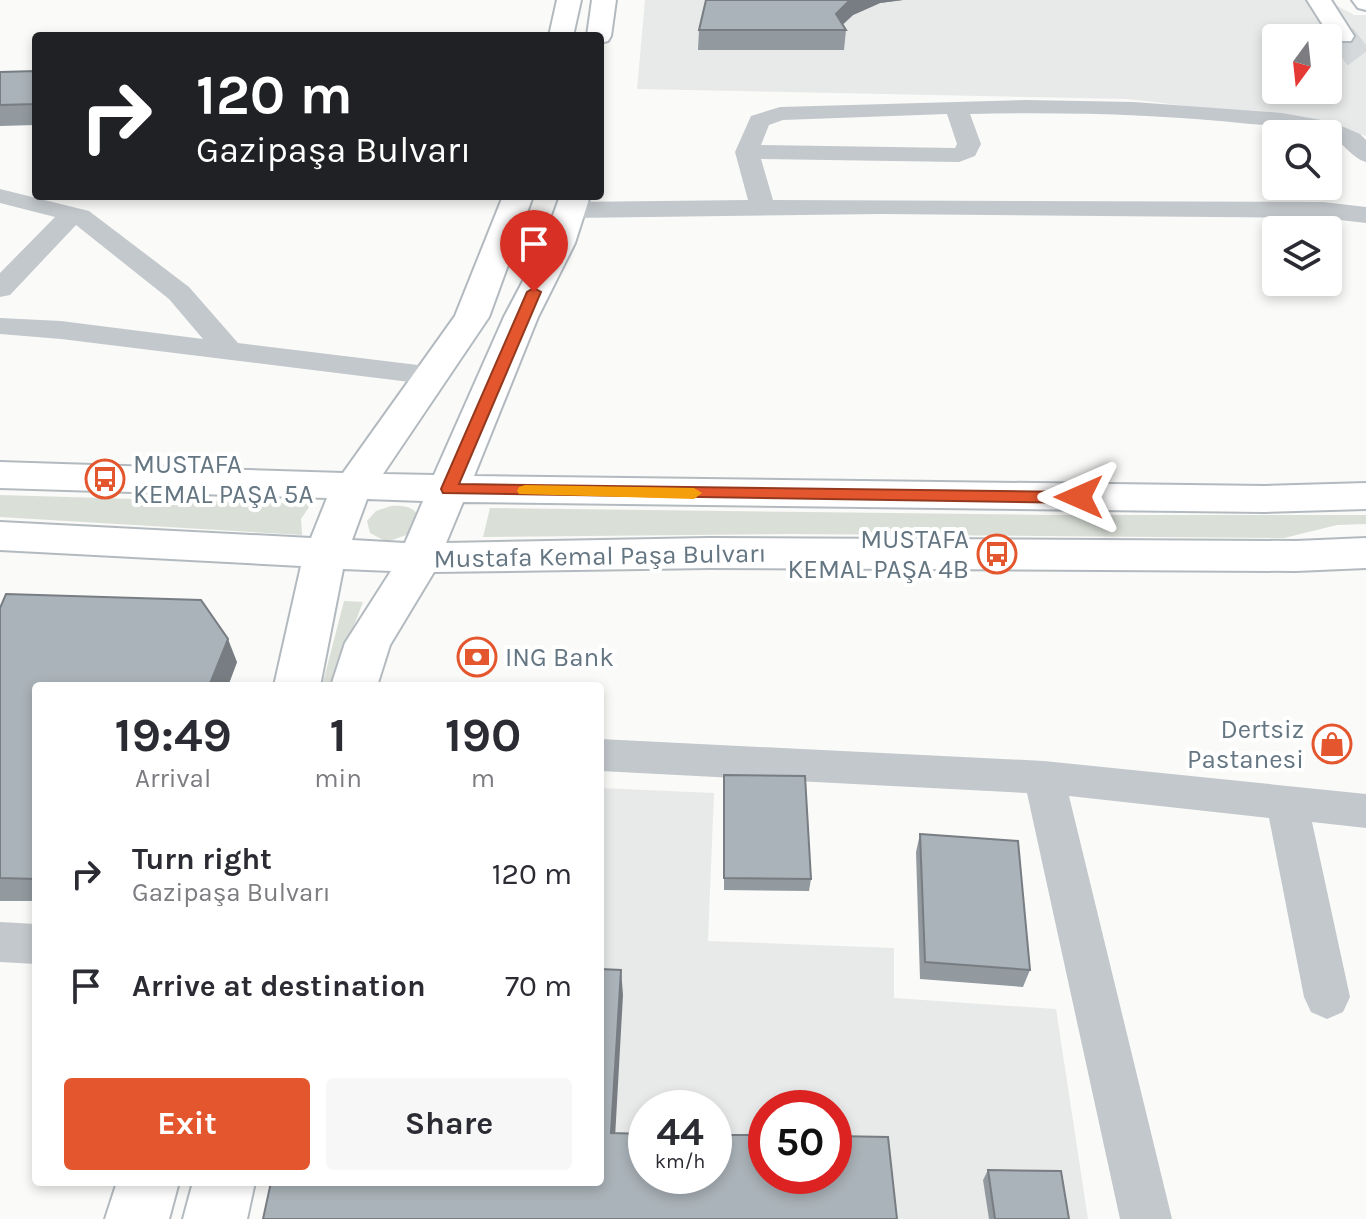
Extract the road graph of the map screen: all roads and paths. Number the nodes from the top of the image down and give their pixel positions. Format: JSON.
{"nodes":[{"id":1,"x":1319,"y":0,"type":"edge"},
{"id":2,"x":604,"y":1,"type":"edge"},
{"id":3,"x":569,"y":2,"type":"edge"},
{"id":4,"x":1334,"y":24,"type":"tunnel mouth"},
{"id":5,"x":562,"y":32,"type":"edge"},
{"id":6,"x":600,"y":32,"type":"edge"},
{"id":7,"x":956,"y":107,"type":"junction"},
{"id":8,"x":747,"y":152,"type":"junction"},
{"id":9,"x":1366,"y":155,"type":"edge"},
{"id":10,"x":0,"y":196,"type":"edge"},
{"id":11,"x":516,"y":200,"type":"edge"},
{"id":12,"x":573,"y":203,"type":"edge"},
{"id":13,"x":762,"y":207,"type":"junction"},
{"id":14,"x":72,"y":214,"type":"junction"},
{"id":15,"x":1366,"y":215,"type":"edge"},
{"id":16,"x":0,"y":289,"type":"edge"},
{"id":17,"x":0,"y":326,"type":"edge"},
{"id":18,"x":229,"y":351,"type":"junction"},
{"id":19,"x":434,"y":376,"type":"junction"},
{"id":20,"x":0,"y":475,"type":"edge"},
{"id":21,"x":353,"y":487,"type":"junction"},
{"id":22,"x":449,"y":489,"type":"junction"},
{"id":23,"x":1366,"y":496,"type":"edge"},
{"id":24,"x":0,"y":536,"type":"edge"},
{"id":25,"x":1366,"y":553,"type":"edge"},
{"id":26,"x":325,"y":555,"type":"junction"},
{"id":27,"x":420,"y":558,"type":"junction"},
{"id":28,"x":298,"y":682,"type":"edge"},
{"id":29,"x":355,"y":682,"type":"edge"},
{"id":30,"x":604,"y":755,"type":"edge"},
{"id":31,"x":1044,"y":777,"type":"junction"},
{"id":32,"x":1287,"y":803,"type":"junction"},
{"id":33,"x":1366,"y":811,"type":"edge"},
{"id":34,"x":0,"y":942,"type":"edge"},
{"id":35,"x":32,"y":944,"type":"edge"},
{"id":36,"x":1327,"y":997,"type":"dead end"},
{"id":37,"x":147,"y":1186,"type":"edge"},
{"id":38,"x":223,"y":1186,"type":"edge"},
{"id":39,"x":137,"y":1219,"type":"edge"},
{"id":40,"x":215,"y":1219,"type":"edge"},
{"id":41,"x":1146,"y":1219,"type":"edge"}],
"edges":[{"from":1,"to":4,"type":"main road"},
{"from":2,"to":6,"type":"main road"},
{"from":3,"to":5,"type":"main road"},
{"from":7,"to":8,"type":"street"},
{"from":7,"to":8,"type":"street"},
{"from":7,"to":9,"type":"street"},
{"from":8,"to":13,"type":"street"},
{"from":10,"to":14,"type":"street"},
{"from":11,"to":19,"type":"main road"},
{"from":12,"to":13,"type":"street"},
{"from":12,"to":22,"type":"main road"},
{"from":13,"to":15,"type":"street"},
{"from":14,"to":16,"type":"street"},
{"from":14,"to":18,"type":"street"},
{"from":17,"to":18,"type":"street"},
{"from":18,"to":19,"type":"street"},
{"from":19,"to":21,"type":"main road"},
{"from":20,"to":21,"type":"main road"},
{"from":21,"to":22,"type":"main road"},
{"from":21,"to":26,"type":"main road"},
{"from":22,"to":23,"type":"main road"},
{"from":22,"to":27,"type":"main road"},
{"from":24,"to":26,"type":"main road","name":"Mustafa Kemal Paşa Bulvarı"},
{"from":25,"to":27,"type":"main road","name":"Mustafa Kemal Paşa Bulvarı"},
{"from":26,"to":27,"type":"main road","name":"Mustafa Kemal Paşa Bulvarı"},
{"from":26,"to":28,"type":"main road"},
{"from":27,"to":29,"type":"main road"},
{"from":30,"to":31,"type":"street"},
{"from":31,"to":32,"type":"street"},
{"from":31,"to":41,"type":"street"},
{"from":32,"to":33,"type":"street"},
{"from":32,"to":36,"type":"street"},
{"from":34,"to":35,"type":"street"},
{"from":37,"to":39,"type":"main road"},
{"from":38,"to":40,"type":"main road"}]}
